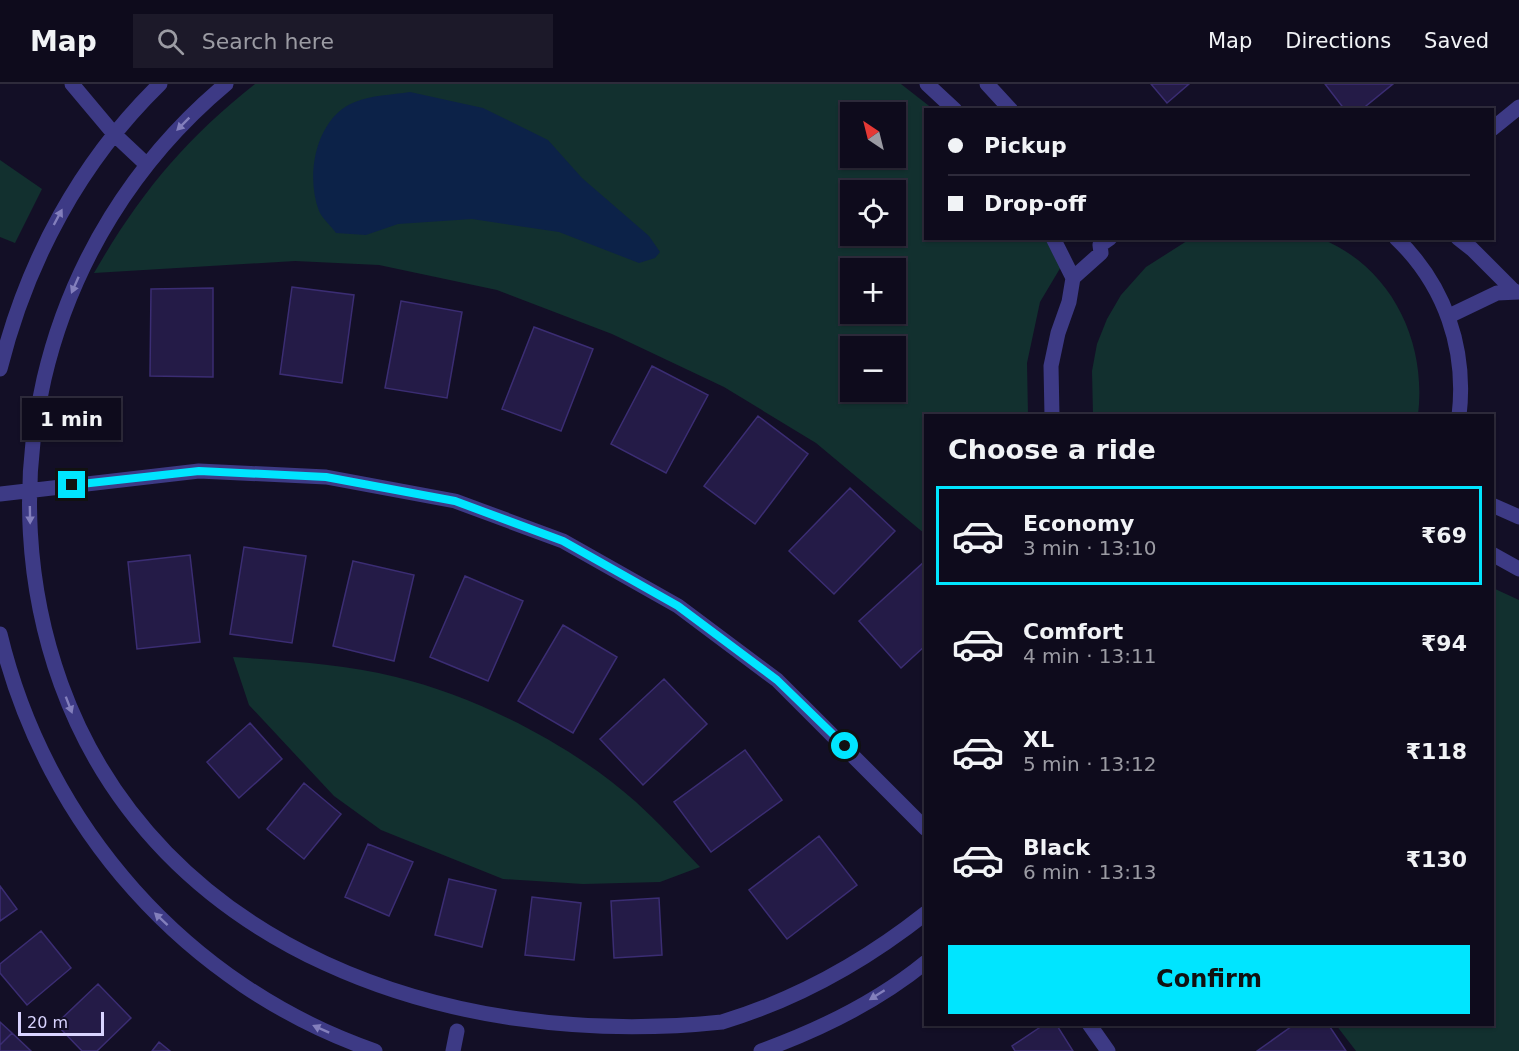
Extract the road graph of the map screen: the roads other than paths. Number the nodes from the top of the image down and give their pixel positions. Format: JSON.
{"nodes":[{"id":1,"x":72,"y":84,"type":"edge"},
{"id":2,"x":160,"y":84,"type":"edge"},
{"id":3,"x":226,"y":84,"type":"edge"},
{"id":4,"x":927,"y":84,"type":"edge"},
{"id":5,"x":987,"y":84,"type":"edge"},
{"id":6,"x":1519,"y":107,"type":"edge"},
{"id":7,"x":953,"y":108,"type":"edge"},
{"id":8,"x":1009,"y":108,"type":"edge"},
{"id":9,"x":1494,"y":127,"type":"edge"},
{"id":10,"x":114,"y":134,"type":"junction"},
{"id":11,"x":147,"y":165,"type":"junction"},
{"id":12,"x":1054,"y":240,"type":"edge"},
{"id":13,"x":1399,"y":240,"type":"edge"},
{"id":14,"x":1461,"y":240,"type":"edge"},
{"id":15,"x":1103,"y":241,"type":"edge"},
{"id":16,"x":1073,"y":279,"type":"junction"},
{"id":17,"x":1517,"y":292,"type":"edge"},
{"id":18,"x":1449,"y":316,"type":"junction"},
{"id":19,"x":0,"y":369,"type":"edge"},
{"id":20,"x":1052,"y":414,"type":"edge"},
{"id":21,"x":1459,"y":414,"type":"edge"},
{"id":22,"x":29,"y":489,"type":"junction"},
{"id":23,"x":0,"y":494,"type":"edge"},
{"id":24,"x":1494,"y":506,"type":"edge"},
{"id":25,"x":1519,"y":518,"type":"edge"},
{"id":26,"x":1494,"y":555,"type":"edge"},
{"id":27,"x":1519,"y":569,"type":"edge"},
{"id":28,"x":0,"y":634,"type":"edge"},
{"id":29,"x":924,"y":827,"type":"edge"},
{"id":30,"x":924,"y":914,"type":"edge"},
{"id":31,"x":253,"y":940,"type":"dead end"},
{"id":32,"x":924,"y":964,"type":"edge"},
{"id":33,"x":1090,"y":1026,"type":"edge"},
{"id":34,"x":457,"y":1031,"type":"dead end"},
{"id":35,"x":615,"y":1042,"type":"dead end"},
{"id":36,"x":375,"y":1051,"type":"edge"},
{"id":37,"x":453,"y":1051,"type":"edge"},
{"id":38,"x":760,"y":1051,"type":"edge"},
{"id":39,"x":1108,"y":1051,"type":"edge"}],
"edges":[{"from":1,"to":10,"type":"street"},
{"from":2,"to":10,"type":"street"},
{"from":3,"to":11,"type":"street","one_way":true},
{"from":4,"to":7,"type":"street"},
{"from":5,"to":8,"type":"street"},
{"from":6,"to":9,"type":"street"},
{"from":10,"to":11,"type":"street"},
{"from":19,"to":10,"type":"street","one_way":true},
{"from":11,"to":22,"type":"street","one_way":true},
{"from":12,"to":16,"type":"street"},
{"from":13,"to":18,"type":"street"},
{"from":14,"to":17,"type":"street"},
{"from":15,"to":16,"type":"street"},
{"from":16,"to":20,"type":"street"},
{"from":17,"to":18,"type":"street"},
{"from":18,"to":21,"type":"street"},
{"from":22,"to":23,"type":"street"},
{"from":22,"to":29,"type":"street"},
{"from":22,"to":31,"type":"street","one_way":true},
{"from":24,"to":25,"type":"street"},
{"from":26,"to":27,"type":"street"},
{"from":36,"to":28,"type":"street","one_way":true},
{"from":30,"to":35,"type":"street"},
{"from":32,"to":38,"type":"street","one_way":true},
{"from":33,"to":39,"type":"street"},
{"from":34,"to":37,"type":"street"}]}
